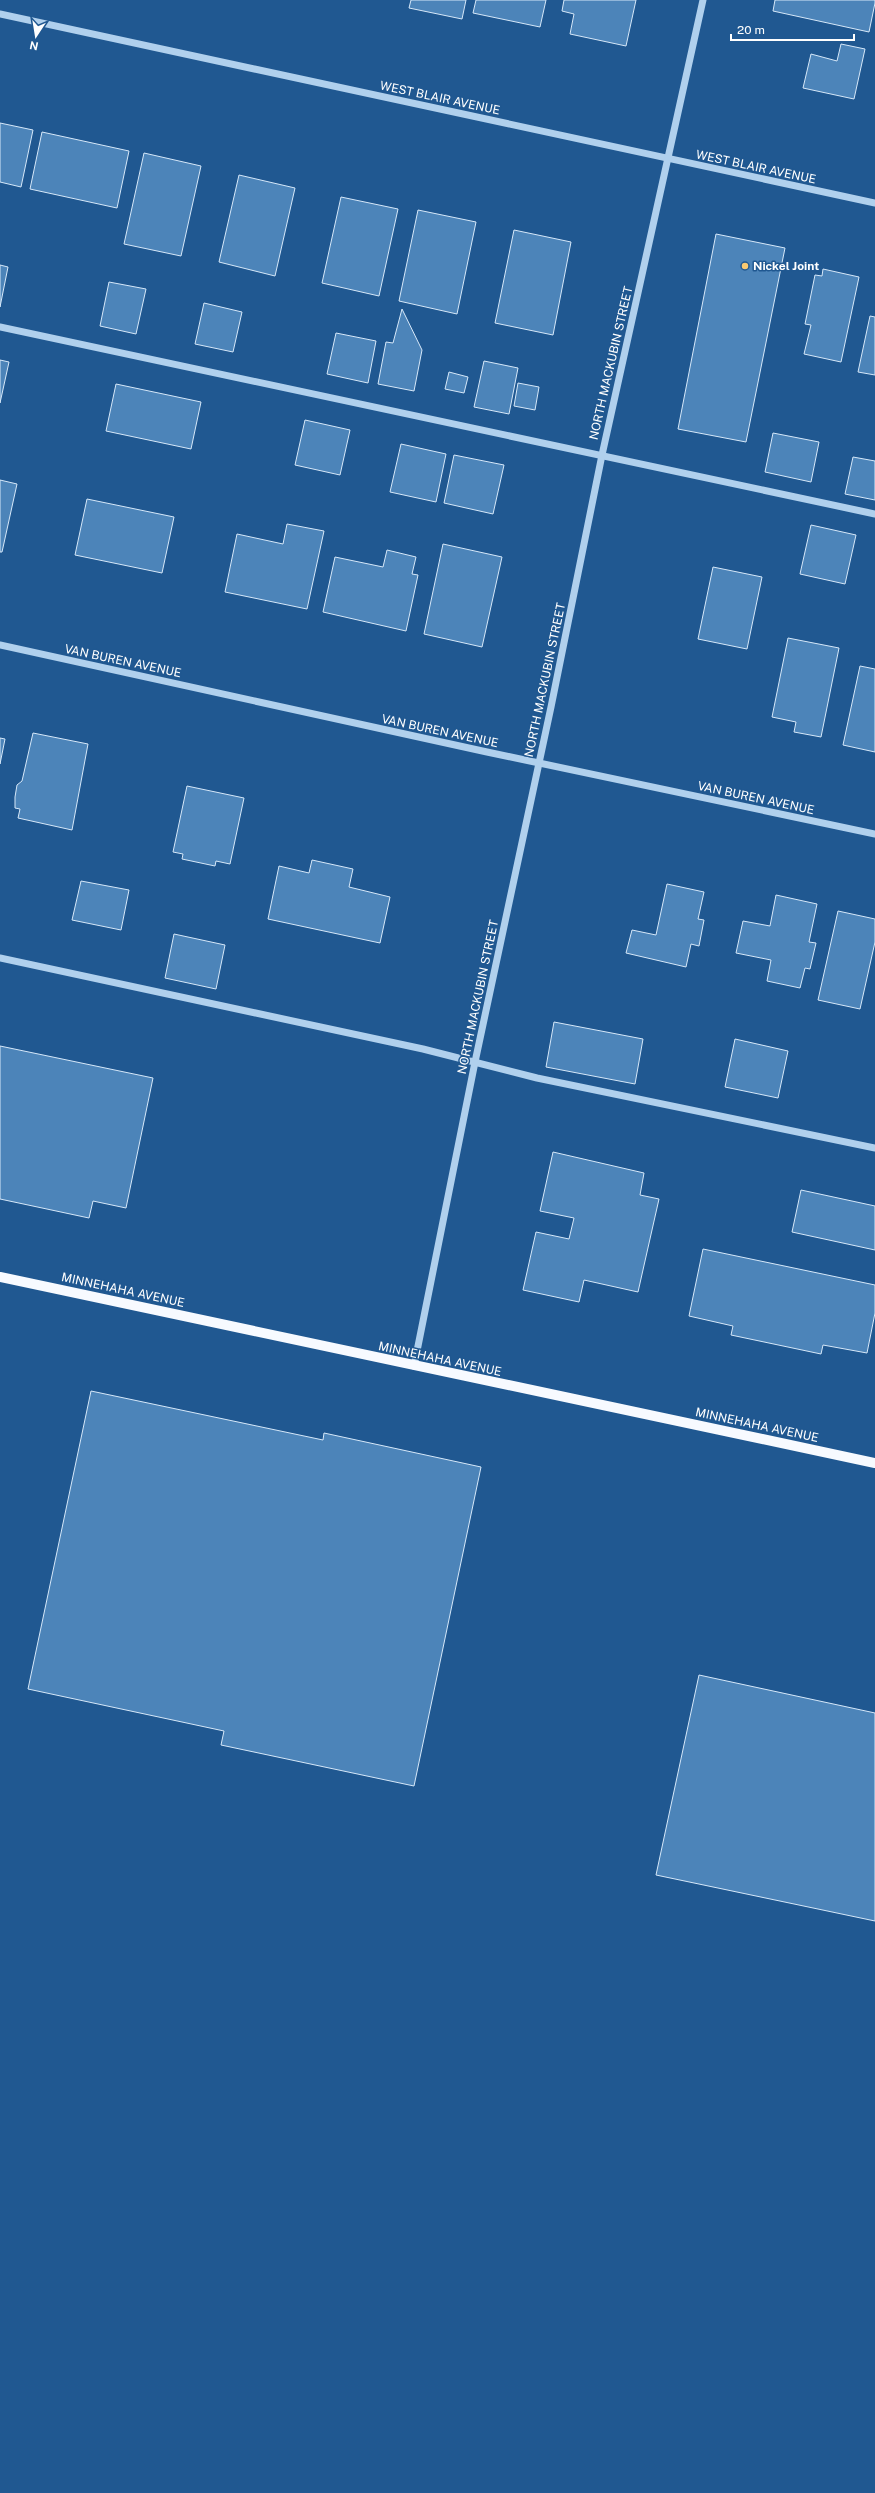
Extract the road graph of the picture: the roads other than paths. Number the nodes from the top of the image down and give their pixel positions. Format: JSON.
{"nodes":[{"id":1,"x":703,"y":0,"type":"edge"},
{"id":2,"x":0,"y":14,"type":"edge"},
{"id":3,"x":669,"y":160,"type":"junction"},
{"id":4,"x":875,"y":204,"type":"edge"},
{"id":5,"x":0,"y":327,"type":"edge"},
{"id":6,"x":602,"y":455,"type":"junction"},
{"id":7,"x":875,"y":514,"type":"edge"},
{"id":8,"x":0,"y":645,"type":"edge"},
{"id":9,"x":539,"y":763,"type":"junction"},
{"id":10,"x":875,"y":834,"type":"edge"},
{"id":11,"x":0,"y":958,"type":"edge"},
{"id":12,"x":475,"y":1062,"type":"junction"},
{"id":13,"x":875,"y":1148,"type":"edge"},
{"id":14,"x":0,"y":1277,"type":"edge"},
{"id":15,"x":414,"y":1366,"type":"junction"},
{"id":16,"x":875,"y":1463,"type":"edge"}],
"edges":[{"from":1,"to":3,"type":"street","name":"NORTH MACKUBIN STREET"},
{"from":2,"to":3,"type":"street","name":"WEST BLAIR AVENUE"},
{"from":3,"to":4,"type":"street","name":"WEST BLAIR AVENUE"},
{"from":3,"to":6,"type":"street","name":"NORTH MACKUBIN STREET"},
{"from":5,"to":6,"type":"street"},
{"from":6,"to":7,"type":"street"},
{"from":6,"to":9,"type":"street","name":"NORTH MACKUBIN STREET"},
{"from":8,"to":9,"type":"street","name":"VAN BUREN AVENUE"},
{"from":9,"to":10,"type":"street","name":"VAN BUREN AVENUE"},
{"from":9,"to":12,"type":"street","name":"NORTH MACKUBIN STREET"},
{"from":11,"to":12,"type":"street"},
{"from":12,"to":13,"type":"street"},
{"from":12,"to":15,"type":"street","name":"NORTH MACKUBIN STREET"},
{"from":14,"to":15,"type":"main road","name":"MINNEHAHA AVENUE"},
{"from":15,"to":16,"type":"main road","name":"MINNEHAHA AVENUE"}]}
